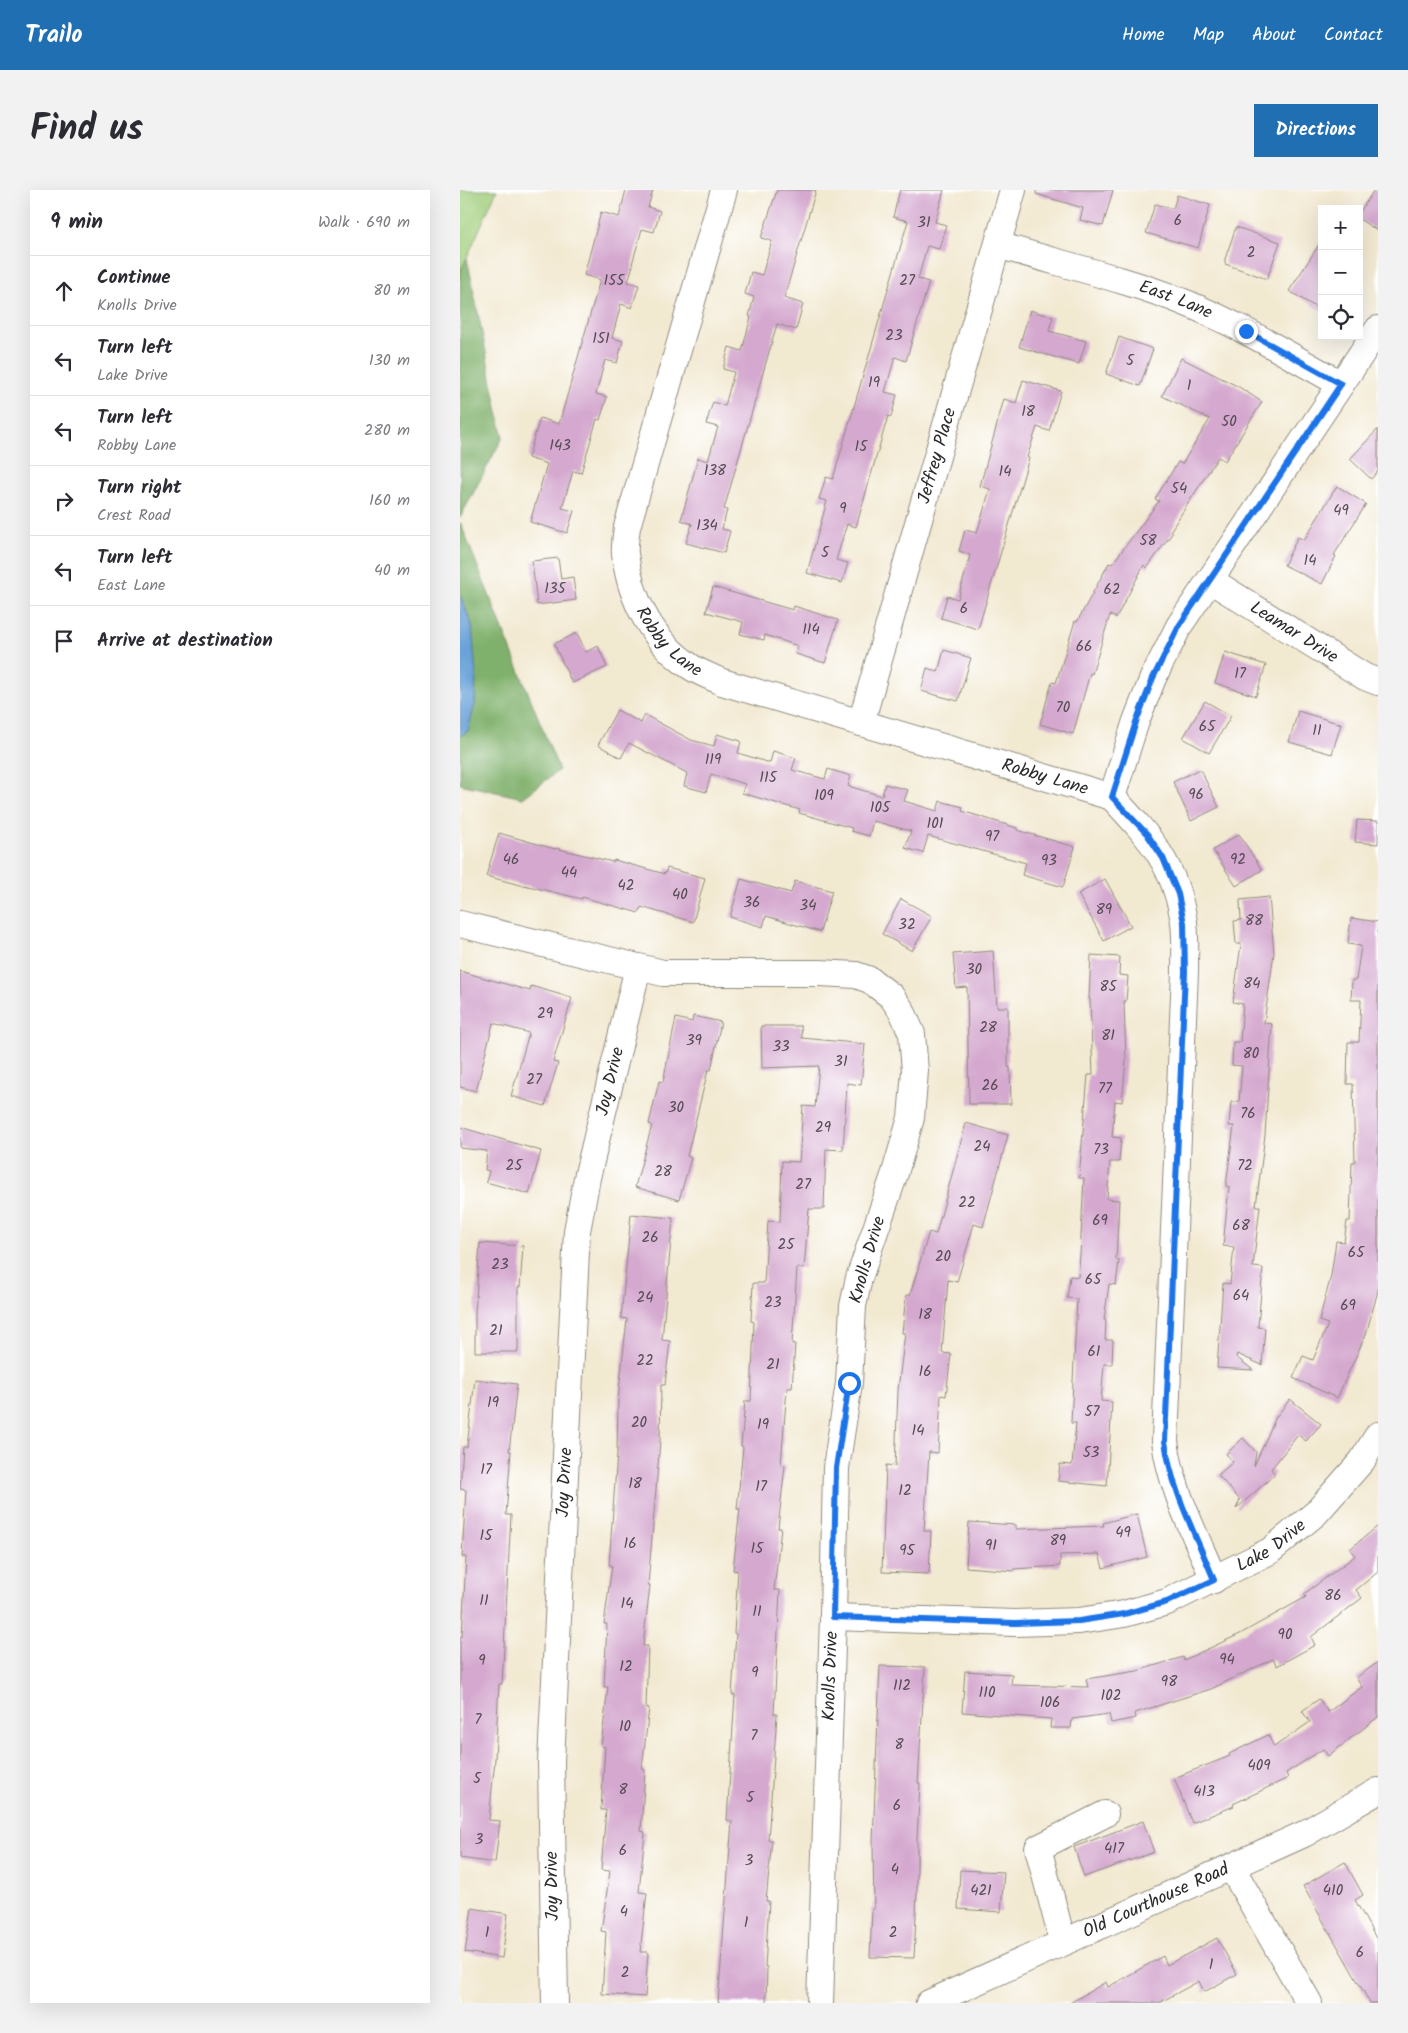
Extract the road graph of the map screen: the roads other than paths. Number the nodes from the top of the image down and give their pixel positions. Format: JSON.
{"nodes":[{"id":1,"x":724,"y":190,"type":"edge"},
{"id":2,"x":1013,"y":190,"type":"edge"},
{"id":3,"x":998,"y":245,"type":"junction"},
{"id":4,"x":1378,"y":329,"type":"edge"},
{"id":5,"x":1341,"y":384,"type":"junction"},
{"id":6,"x":1210,"y":580,"type":"junction"},
{"id":7,"x":1378,"y":682,"type":"edge"},
{"id":8,"x":861,"y":723,"type":"junction"},
{"id":9,"x":1112,"y":797,"type":"junction"},
{"id":10,"x":460,"y":924,"type":"edge"},
{"id":11,"x":638,"y":967,"type":"junction"},
{"id":12,"x":1378,"y":1435,"type":"edge"},
{"id":13,"x":1214,"y":1580,"type":"junction"},
{"id":14,"x":833,"y":1617,"type":"junction"},
{"id":15,"x":1378,"y":1791,"type":"edge"},
{"id":16,"x":1104,"y":1814,"type":"dead end"},
{"id":17,"x":1232,"y":1868,"type":"junction"},
{"id":18,"x":1063,"y":1943,"type":"junction"},
{"id":19,"x":959,"y":1997,"type":"edge"},
{"id":20,"x":555,"y":2003,"type":"edge"},
{"id":21,"x":820,"y":2003,"type":"edge"},
{"id":22,"x":929,"y":2003,"type":"edge"},
{"id":23,"x":1309,"y":2003,"type":"edge"}],
"edges":[{"from":1,"to":8,"type":"street","name":"Robby Lane"},
{"from":2,"to":3,"type":"street","name":"Jeffrey Place"},
{"from":3,"to":5,"type":"street","name":"East Lane"},
{"from":3,"to":8,"type":"street","name":"Jeffrey Place"},
{"from":4,"to":5,"type":"street"},
{"from":5,"to":6,"type":"street"},
{"from":6,"to":7,"type":"street","name":"Leamar Drive"},
{"from":6,"to":9,"type":"street"},
{"from":8,"to":9,"type":"street","name":"Robby Lane"},
{"from":9,"to":13,"type":"street","name":"Robby Lane"},
{"from":10,"to":11,"type":"street","name":"Knolls Drive"},
{"from":11,"to":14,"type":"street","name":"Knolls Drive"},
{"from":11,"to":20,"type":"street","name":"Joy Drive"},
{"from":12,"to":13,"type":"street","name":"Lake Drive"},
{"from":13,"to":14,"type":"street","name":"Lake Drive"},
{"from":14,"to":21,"type":"street","name":"Knolls Drive"},
{"from":15,"to":17,"type":"street","name":"Old Courthouse Road"},
{"from":16,"to":18,"type":"street"},
{"from":17,"to":18,"type":"street","name":"Old Courthouse Road"},
{"from":17,"to":23,"type":"street"},
{"from":18,"to":19,"type":"street","name":"Old Courthouse Road"},
{"from":19,"to":22,"type":"street","name":"Old Courthouse Road"}]}
